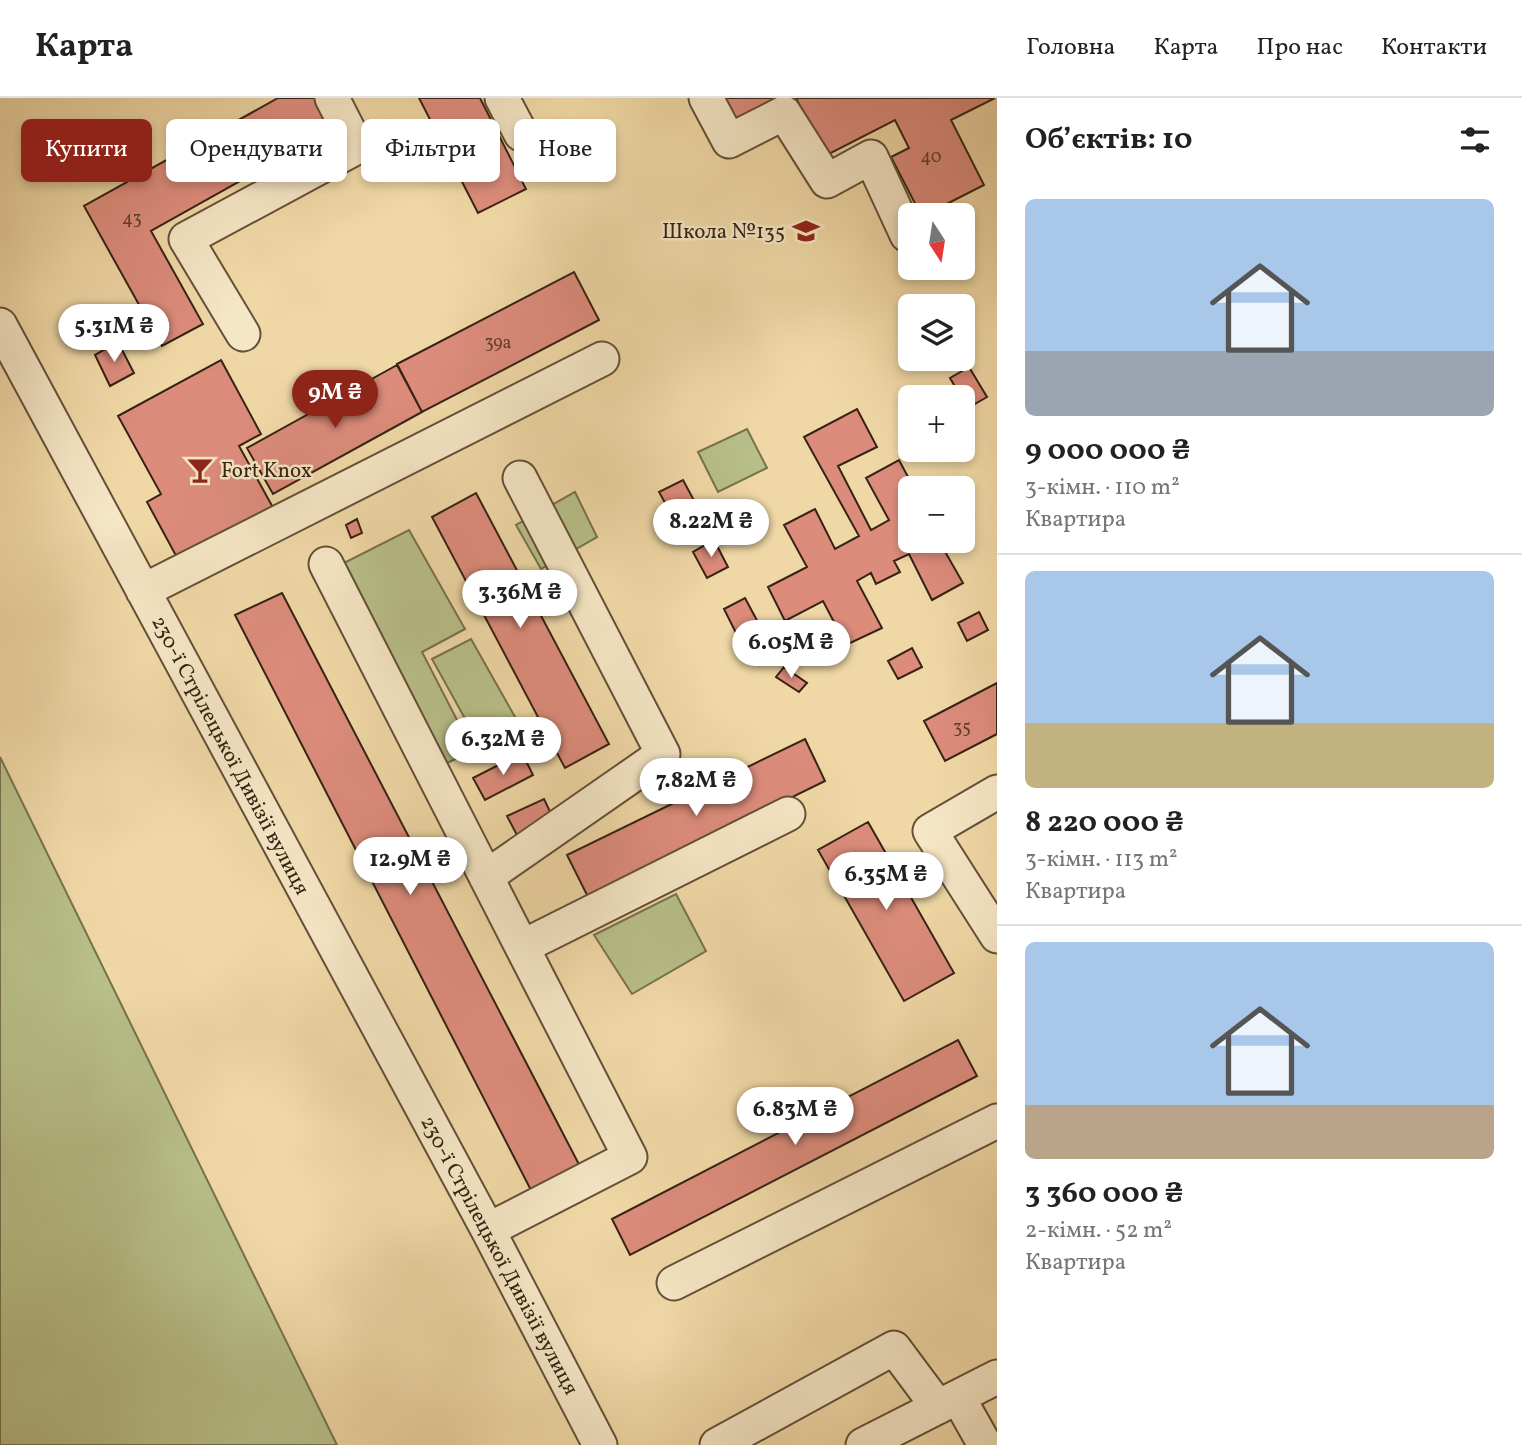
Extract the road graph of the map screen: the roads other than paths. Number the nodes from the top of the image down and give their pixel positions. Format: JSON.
{"nodes":[{"id":1,"x":332,"y":98,"type":"edge"},
{"id":2,"x":502,"y":98,"type":"edge"},
{"id":3,"x":706,"y":98,"type":"edge"},
{"id":4,"x":514,"y":120,"type":"edge"},
{"id":5,"x":898,"y":216,"type":"edge"},
{"id":6,"x":0,"y":326,"type":"edge"},
{"id":7,"x":243,"y":334,"type":"dead end"},
{"id":8,"x":602,"y":359,"type":"dead end"},
{"id":9,"x":520,"y":478,"type":"dead end"},
{"id":10,"x":326,"y":564,"type":"dead end"},
{"id":11,"x":143,"y":592,"type":"junction"},
{"id":12,"x":997,"y":792,"type":"edge"},
{"id":13,"x":789,"y":814,"type":"dead end"},
{"id":14,"x":486,"y":877,"type":"junction"},
{"id":15,"x":997,"y":936,"type":"edge"},
{"id":16,"x":522,"y":947,"type":"junction"},
{"id":17,"x":997,"y":1121,"type":"edge"},
{"id":18,"x":488,"y":1230,"type":"junction"},
{"id":19,"x":674,"y":1283,"type":"dead end"},
{"id":20,"x":997,"y":1377,"type":"edge"},
{"id":21,"x":948,"y":1402,"type":"junction"},
{"id":22,"x":600,"y":1445,"type":"edge"},
{"id":23,"x":717,"y":1445,"type":"edge"},
{"id":24,"x":863,"y":1445,"type":"edge"},
{"id":25,"x":985,"y":1445,"type":"edge"}],
"edges":[{"from":1,"to":7,"type":"street"},
{"from":2,"to":4,"type":"street"},
{"from":3,"to":5,"type":"street"},
{"from":6,"to":11,"type":"street","name":"230-ї Стрілецької Дивізії вулиця"},
{"from":8,"to":11,"type":"street"},
{"from":9,"to":14,"type":"street"},
{"from":10,"to":14,"type":"street"},
{"from":11,"to":18,"type":"street","name":"230-ї Стрілецької Дивізії вулиця"},
{"from":12,"to":15,"type":"street"},
{"from":13,"to":16,"type":"street"},
{"from":14,"to":16,"type":"street"},
{"from":16,"to":18,"type":"street"},
{"from":17,"to":19,"type":"street"},
{"from":18,"to":22,"type":"street","name":"230-ї Стрілецької Дивізії вулиця"},
{"from":20,"to":21,"type":"street"},
{"from":21,"to":23,"type":"street"},
{"from":21,"to":24,"type":"street"},
{"from":21,"to":25,"type":"street"}]}
